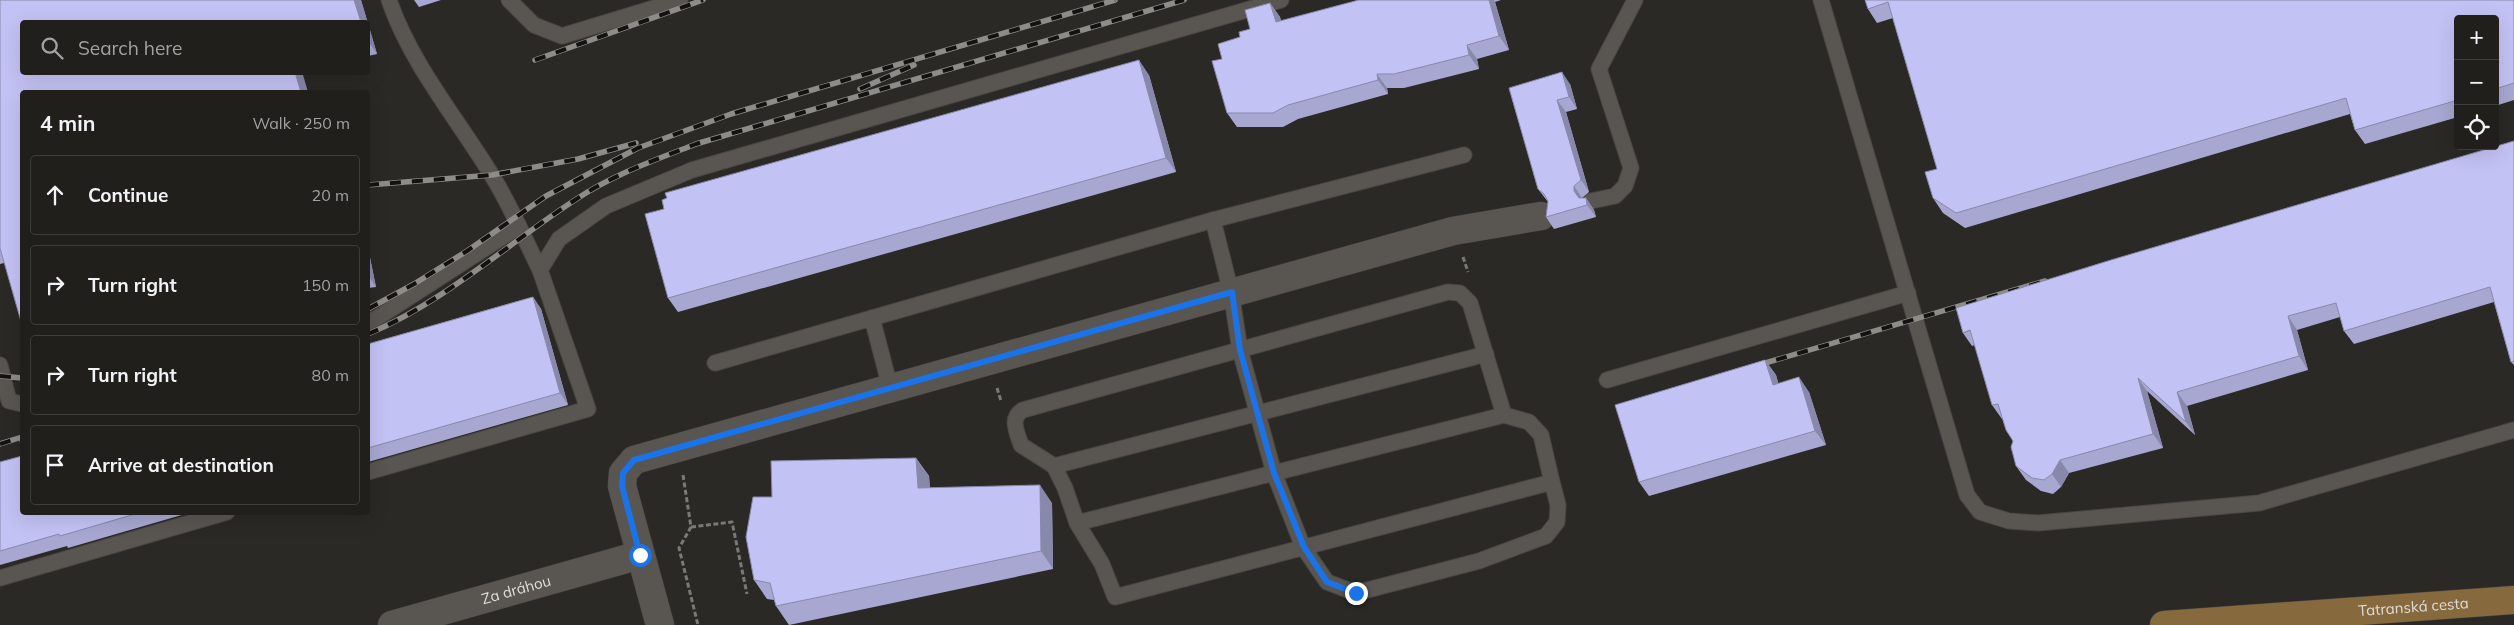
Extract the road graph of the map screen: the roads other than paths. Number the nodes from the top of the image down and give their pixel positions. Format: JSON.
{"nodes":[{"id":1,"x":389,"y":0,"type":"edge"},
{"id":2,"x":509,"y":0,"type":"edge"},
{"id":3,"x":680,"y":0,"type":"edge"},
{"id":4,"x":1281,"y":0,"type":"edge"},
{"id":5,"x":1635,"y":0,"type":"edge"},
{"id":6,"x":1821,"y":0,"type":"edge"},
{"id":7,"x":1464,"y":155,"type":"dead end"},
{"id":8,"x":1592,"y":201,"type":"dead end"},
{"id":9,"x":1545,"y":214,"type":"edge"},
{"id":10,"x":1213,"y":220,"type":"junction"},
{"id":11,"x":518,"y":227,"type":"junction"},
{"id":12,"x":540,"y":270,"type":"junction"},
{"id":13,"x":1232,"y":292,"type":"junction"},
{"id":14,"x":1908,"y":293,"type":"junction"},
{"id":15,"x":872,"y":318,"type":"junction"},
{"id":16,"x":370,"y":321,"type":"edge"},
{"id":17,"x":1240,"y":350,"type":"junction"},
{"id":18,"x":1486,"y":354,"type":"junction"},
{"id":19,"x":715,"y":363,"type":"dead end"},
{"id":20,"x":0,"y":365,"type":"edge"},
{"id":21,"x":1607,"y":380,"type":"dead end"},
{"id":22,"x":890,"y":387,"type":"junction"},
{"id":23,"x":11,"y":402,"type":"edge"},
{"id":24,"x":1257,"y":412,"type":"junction"},
{"id":25,"x":1504,"y":415,"type":"junction"},
{"id":26,"x":2514,"y":430,"type":"edge"},
{"id":27,"x":1054,"y":466,"type":"junction"},
{"id":28,"x":370,"y":471,"type":"edge"},
{"id":29,"x":1274,"y":473,"type":"junction"},
{"id":30,"x":1552,"y":482,"type":"junction"},
{"id":31,"x":217,"y":515,"type":"edge"},
{"id":32,"x":1078,"y":523,"type":"junction"},
{"id":33,"x":1304,"y":547,"type":"junction"},
{"id":34,"x":640,"y":555,"type":"junction"},
{"id":35,"x":0,"y":578,"type":"edge"},
{"id":36,"x":2514,"y":600,"type":"edge"},
{"id":37,"x":392,"y":625,"type":"edge"},
{"id":38,"x":660,"y":625,"type":"edge"},
{"id":39,"x":2164,"y":625,"type":"edge"}],
"edges":[{"from":1,"to":11,"type":"lane"},
{"from":2,"to":3,"type":"lane"},
{"from":4,"to":12,"type":"lane"},
{"from":5,"to":8,"type":"lane"},
{"from":6,"to":14,"type":"lane"},
{"from":7,"to":10,"type":"lane"},
{"from":9,"to":13,"type":"street"},
{"from":10,"to":13,"type":"lane"},
{"from":10,"to":15,"type":"lane"},
{"from":11,"to":12,"type":"lane"},
{"from":11,"to":16,"type":"lane"},
{"from":12,"to":28,"type":"lane"},
{"from":13,"to":17,"type":"lane"},
{"from":13,"to":22,"type":"street"},
{"from":14,"to":21,"type":"lane"},
{"from":14,"to":26,"type":"lane"},
{"from":15,"to":19,"type":"lane"},
{"from":15,"to":22,"type":"lane"},
{"from":17,"to":18,"type":"lane"},
{"from":17,"to":24,"type":"lane"},
{"from":17,"to":27,"type":"lane"},
{"from":18,"to":24,"type":"lane"},
{"from":18,"to":25,"type":"lane"},
{"from":20,"to":23,"type":"lane"},
{"from":22,"to":34,"type":"street"},
{"from":24,"to":27,"type":"lane"},
{"from":24,"to":29,"type":"lane"},
{"from":25,"to":29,"type":"lane"},
{"from":25,"to":30,"type":"lane"},
{"from":27,"to":32,"type":"lane"},
{"from":29,"to":32,"type":"lane"},
{"from":29,"to":33,"type":"lane"},
{"from":30,"to":33,"type":"lane"},
{"from":30,"to":33,"type":"lane"},
{"from":31,"to":35,"type":"lane"},
{"from":32,"to":33,"type":"lane"},
{"from":34,"to":37,"type":"street","name":"Za dráhou"},
{"from":34,"to":38,"type":"street"},
{"from":36,"to":39,"type":"main road","name":"Tatranská cesta"}]}
